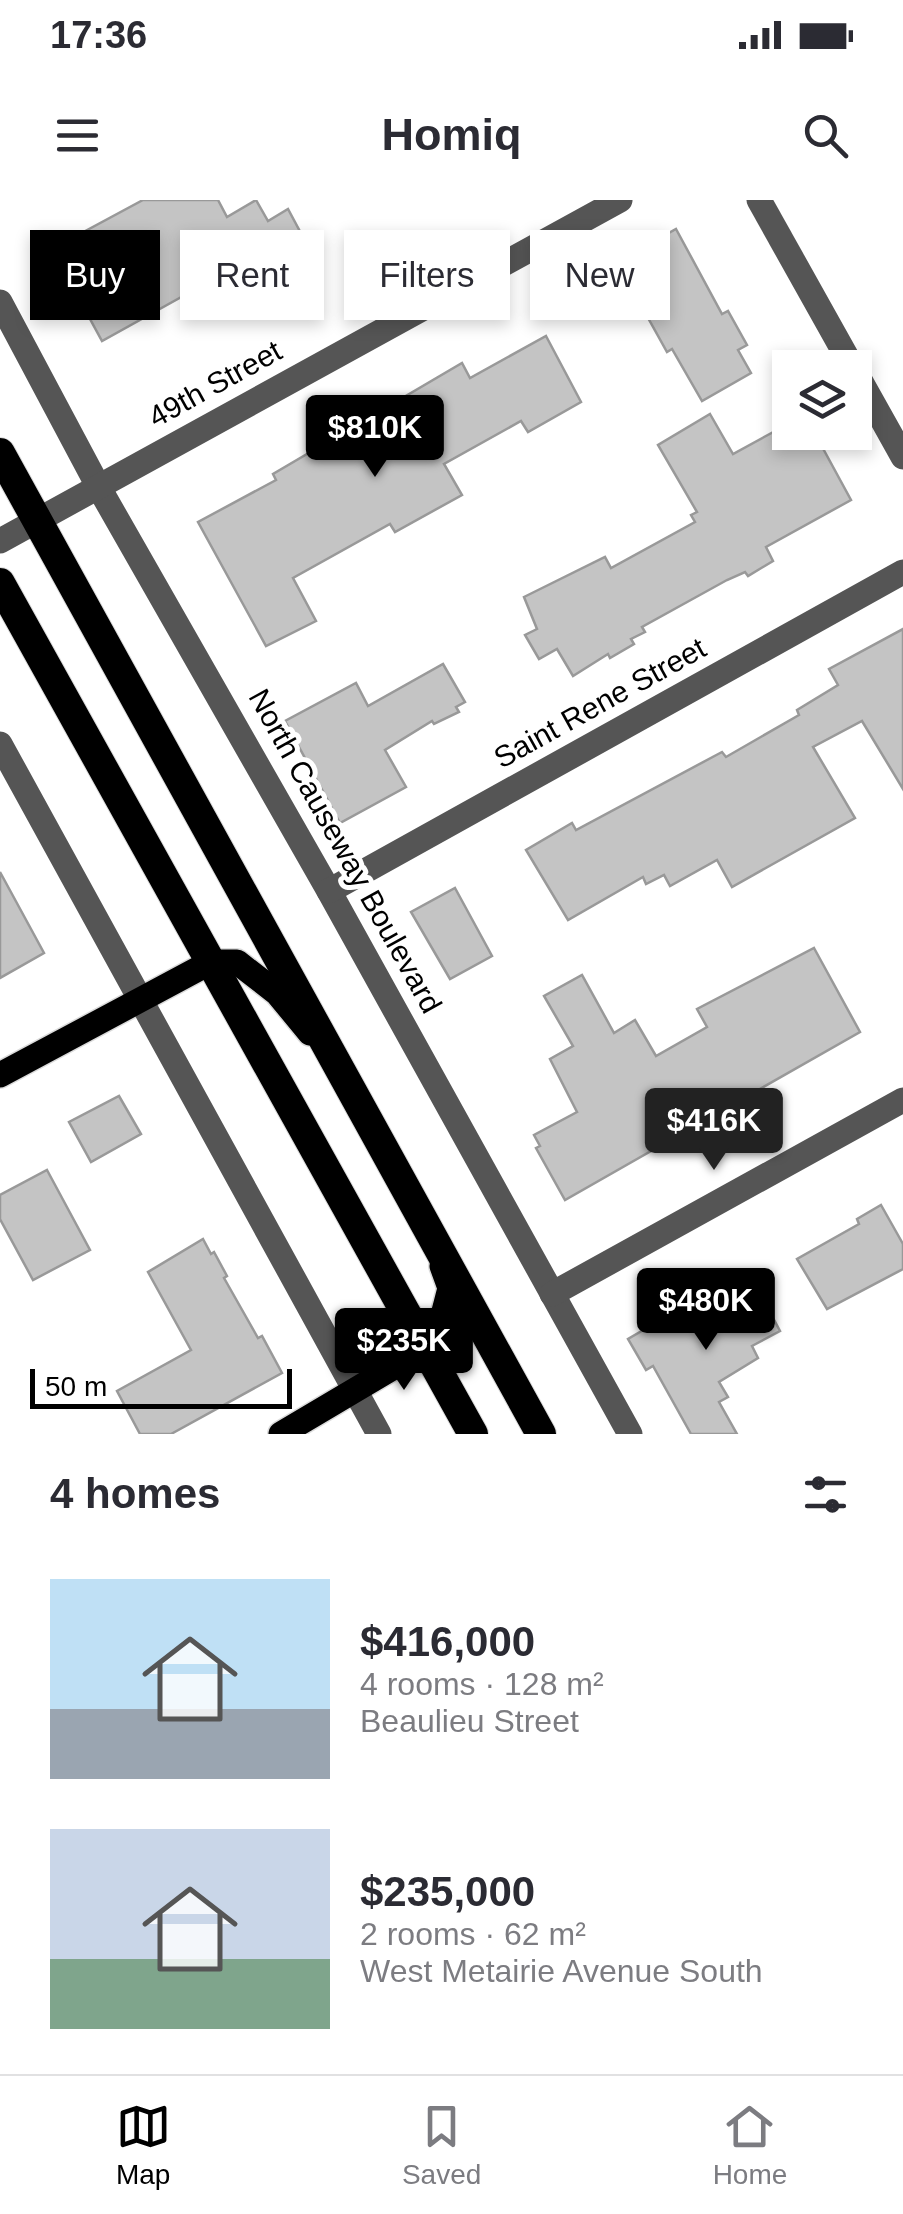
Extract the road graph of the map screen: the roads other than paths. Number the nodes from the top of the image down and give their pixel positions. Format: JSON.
{"nodes":[{"id":1,"x":620,"y":200,"type":"edge"},
{"id":2,"x":759,"y":200,"type":"edge"},
{"id":3,"x":0,"y":302,"type":"edge"},
{"id":4,"x":843,"y":350,"type":"edge"},
{"id":5,"x":872,"y":401,"type":"edge"},
{"id":6,"x":0,"y":454,"type":"edge"},
{"id":7,"x":903,"y":457,"type":"edge"},
{"id":8,"x":98,"y":486,"type":"junction"},
{"id":9,"x":37,"y":520,"type":"junction"},
{"id":10,"x":0,"y":541,"type":"edge"},
{"id":11,"x":903,"y":572,"type":"edge"},
{"id":12,"x":0,"y":583,"type":"edge"},
{"id":13,"x":0,"y":744,"type":"edge"},
{"id":14,"x":329,"y":892,"type":"junction"},
{"id":15,"x":211,"y":962,"type":"junction"},
{"id":16,"x":141,"y":998,"type":"junction"},
{"id":17,"x":341,"y":1072,"type":"junction"},
{"id":18,"x":0,"y":1074,"type":"edge"},
{"id":19,"x":903,"y":1100,"type":"edge"},
{"id":20,"x":432,"y":1237,"type":"junction"},
{"id":21,"x":552,"y":1294,"type":"junction"},
{"id":22,"x":426,"y":1348,"type":"junction"},
{"id":23,"x":354,"y":1390,"type":"junction"},
{"id":24,"x":280,"y":1434,"type":"edge"},
{"id":25,"x":380,"y":1434,"type":"edge"},
{"id":26,"x":473,"y":1434,"type":"edge"},
{"id":27,"x":541,"y":1434,"type":"edge"},
{"id":28,"x":630,"y":1434,"type":"edge"}],
"edges":[{"from":1,"to":8,"type":"street","name":"49th Street"},
{"from":2,"to":4,"type":"street"},
{"from":3,"to":8,"type":"street","name":"North Causeway Boulevard"},
{"from":5,"to":7,"type":"street"},
{"from":6,"to":9,"type":"highway"},
{"from":8,"to":9,"type":"street","name":"49th Street"},
{"from":8,"to":14,"type":"street","name":"North Causeway Boulevard"},
{"from":9,"to":10,"type":"street","name":"49th Street"},
{"from":9,"to":17,"type":"highway"},
{"from":11,"to":14,"type":"street","name":"Saint Rene Street"},
{"from":12,"to":15,"type":"highway"},
{"from":13,"to":16,"type":"street"},
{"from":14,"to":21,"type":"street","name":"North Causeway Boulevard"},
{"from":15,"to":16,"type":"main road"},
{"from":15,"to":17,"type":"main road"},
{"from":15,"to":22,"type":"highway"},
{"from":16,"to":18,"type":"main road"},
{"from":16,"to":23,"type":"street"},
{"from":17,"to":20,"type":"highway"},
{"from":19,"to":21,"type":"street"},
{"from":20,"to":22,"type":"main road"},
{"from":20,"to":27,"type":"highway"},
{"from":21,"to":28,"type":"street","name":"North Causeway Boulevard"},
{"from":22,"to":23,"type":"main road"},
{"from":22,"to":26,"type":"highway"},
{"from":23,"to":24,"type":"main road"},
{"from":23,"to":25,"type":"street"}]}
